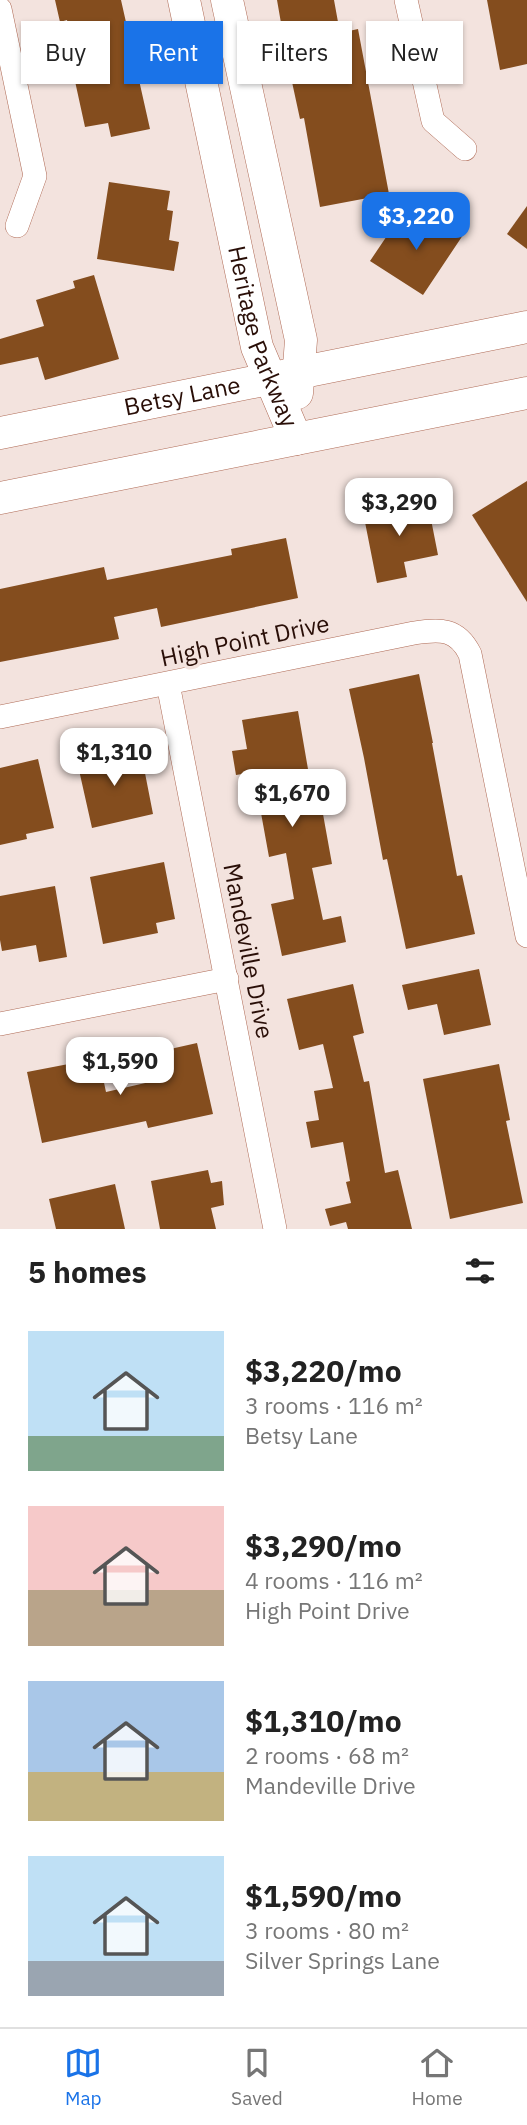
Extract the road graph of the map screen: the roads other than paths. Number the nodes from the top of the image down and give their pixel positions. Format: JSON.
{"nodes":[{"id":1,"x":184,"y":0,"type":"edge"},
{"id":2,"x":227,"y":0,"type":"edge"},
{"id":3,"x":406,"y":0,"type":"edge"},
{"id":4,"x":0,"y":9,"type":"edge"},
{"id":5,"x":465,"y":149,"type":"dead end"},
{"id":6,"x":17,"y":226,"type":"dead end"},
{"id":7,"x":527,"y":327,"type":"edge"},
{"id":8,"x":284,"y":376,"type":"junction"},
{"id":9,"x":527,"y":393,"type":"edge"},
{"id":10,"x":0,"y":433,"type":"edge"},
{"id":11,"x":296,"y":439,"type":"junction"},
{"id":12,"x":0,"y":498,"type":"edge"},
{"id":13,"x":168,"y":684,"type":"junction"},
{"id":14,"x":0,"y":717,"type":"edge"},
{"id":15,"x":527,"y":936,"type":"edge"},
{"id":16,"x":227,"y":979,"type":"junction"},
{"id":17,"x":0,"y":1024,"type":"edge"},
{"id":18,"x":275,"y":1229,"type":"edge"}],
"edges":[{"from":1,"to":8,"type":"main road","name":"Heritage Parkway"},
{"from":2,"to":8,"type":"main road","name":"Heritage Parkway"},
{"from":3,"to":5,"type":"street"},
{"from":4,"to":6,"type":"street"},
{"from":7,"to":8,"type":"main road","name":"Betsy Lane"},
{"from":8,"to":10,"type":"main road","name":"Betsy Lane"},
{"from":8,"to":11,"type":"main road","name":"Heritage Parkway"},
{"from":9,"to":11,"type":"main road"},
{"from":11,"to":12,"type":"main road"},
{"from":13,"to":14,"type":"street","name":"High Point Drive"},
{"from":13,"to":15,"type":"street","name":"High Point Drive"},
{"from":13,"to":16,"type":"street","name":"Mandeville Drive"},
{"from":16,"to":17,"type":"street"},
{"from":16,"to":18,"type":"street","name":"Mandeville Drive"}]}
